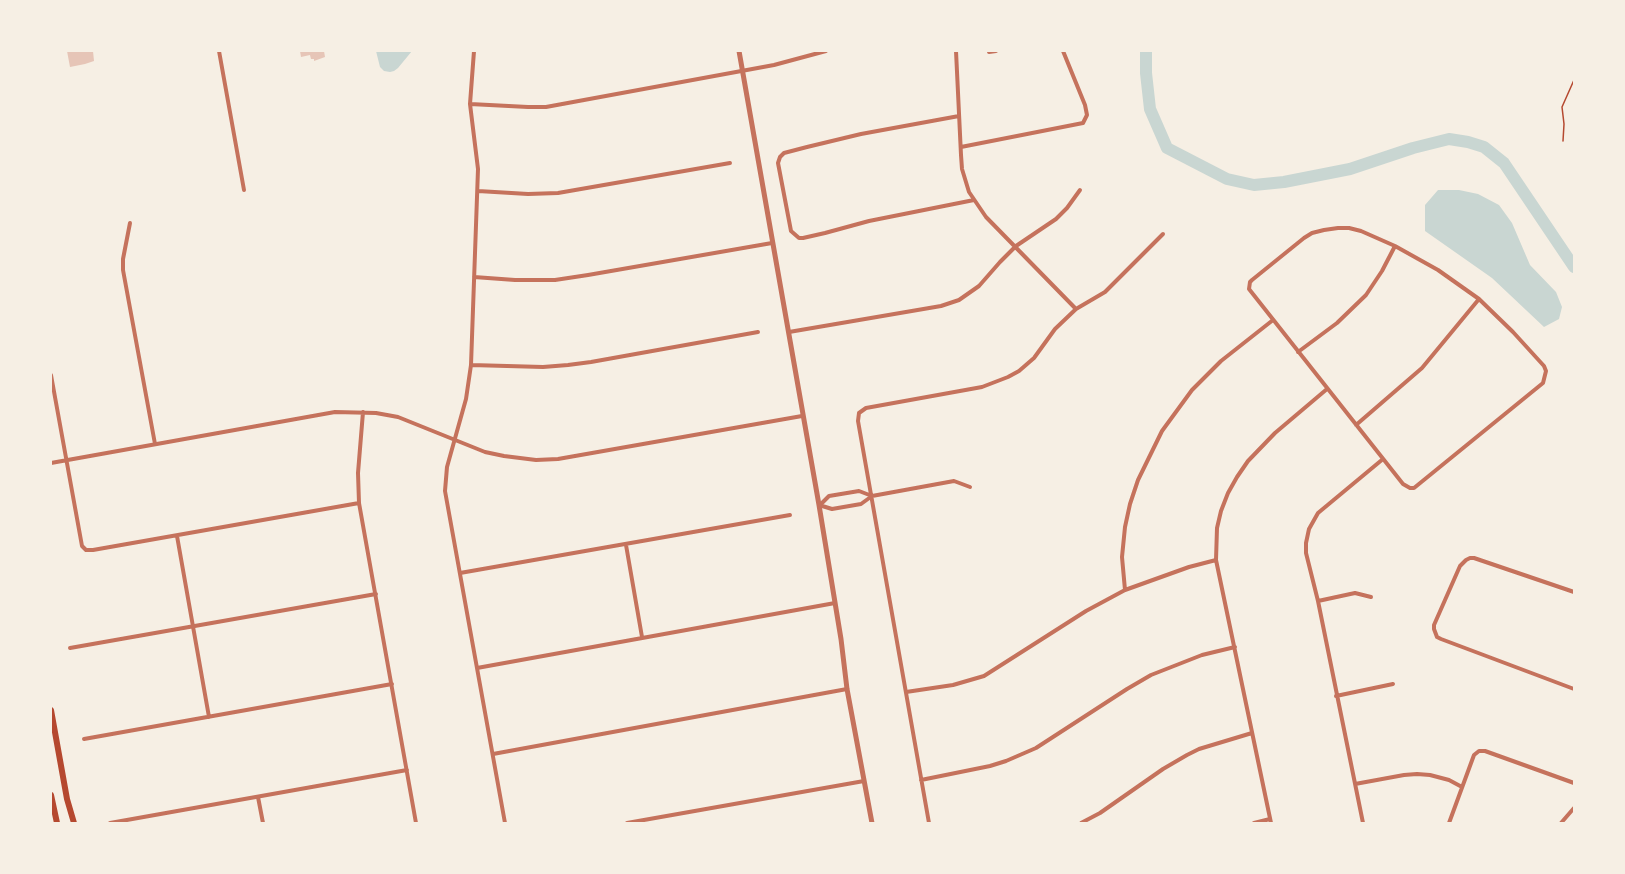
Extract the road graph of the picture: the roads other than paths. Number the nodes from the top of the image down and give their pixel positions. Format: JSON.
{"nodes":[{"id":1,"x":219,"y":51,"type":"edge"},
{"id":2,"x":474,"y":51,"type":"edge"},
{"id":3,"x":739,"y":51,"type":"edge"},
{"id":4,"x":826,"y":51,"type":"edge"},
{"id":5,"x":956,"y":51,"type":"edge"},
{"id":6,"x":996,"y":51,"type":"edge"},
{"id":7,"x":1063,"y":51,"type":"edge"},
{"id":8,"x":989,"y":52,"type":"edge"},
{"id":9,"x":742,"y":71,"type":"junction"},
{"id":10,"x":470,"y":104,"type":"junction"},
{"id":11,"x":959,"y":116,"type":"junction"},
{"id":12,"x":961,"y":147,"type":"junction"},
{"id":13,"x":730,"y":163,"type":"dead end"},
{"id":14,"x":244,"y":190,"type":"dead end"},
{"id":15,"x":1080,"y":190,"type":"dead end"},
{"id":16,"x":478,"y":191,"type":"junction"},
{"id":17,"x":974,"y":201,"type":"junction"},
{"id":18,"x":130,"y":223,"type":"dead end"},
{"id":19,"x":1164,"y":234,"type":"dead end"},
{"id":20,"x":772,"y":243,"type":"junction"},
{"id":21,"x":1016,"y":246,"type":"junction"},
{"id":22,"x":1395,"y":246,"type":"junction"},
{"id":23,"x":474,"y":277,"type":"junction"},
{"id":24,"x":1479,"y":299,"type":"junction"},
{"id":25,"x":1076,"y":309,"type":"junction"},
{"id":26,"x":1273,"y":320,"type":"junction"},
{"id":27,"x":758,"y":332,"type":"dead end"},
{"id":28,"x":788,"y":333,"type":"junction"},
{"id":29,"x":1298,"y":352,"type":"junction"},
{"id":30,"x":471,"y":365,"type":"junction"},
{"id":31,"x":51,"y":375,"type":"edge"},
{"id":32,"x":1327,"y":389,"type":"junction"},
{"id":33,"x":363,"y":412,"type":"junction"},
{"id":34,"x":802,"y":416,"type":"junction"},
{"id":35,"x":1356,"y":425,"type":"junction"},
{"id":36,"x":454,"y":439,"type":"junction"},
{"id":37,"x":155,"y":444,"type":"junction"},
{"id":38,"x":1383,"y":459,"type":"junction"},
{"id":39,"x":67,"y":460,"type":"junction"},
{"id":40,"x":51,"y":463,"type":"edge"},
{"id":41,"x":970,"y":487,"type":"dead end"},
{"id":42,"x":872,"y":496,"type":"junction"},
{"id":43,"x":359,"y":503,"type":"junction"},
{"id":44,"x":819,"y":505,"type":"junction"},
{"id":45,"x":790,"y":515,"type":"dead end"},
{"id":46,"x":177,"y":536,"type":"junction"},
{"id":47,"x":626,"y":545,"type":"junction"},
{"id":48,"x":1216,"y":560,"type":"junction"},
{"id":49,"x":460,"y":573,"type":"junction"},
{"id":50,"x":1125,"y":590,"type":"junction"},
{"id":51,"x":1574,"y":592,"type":"edge"},
{"id":52,"x":376,"y":594,"type":"junction"},
{"id":53,"x":1371,"y":597,"type":"dead end"},
{"id":54,"x":1318,"y":601,"type":"junction"},
{"id":55,"x":835,"y":603,"type":"junction"},
{"id":56,"x":193,"y":626,"type":"junction"},
{"id":57,"x":642,"y":637,"type":"junction"},
{"id":58,"x":1235,"y":647,"type":"junction"},
{"id":59,"x":70,"y":648,"type":"dead end"},
{"id":60,"x":477,"y":668,"type":"junction"},
{"id":61,"x":392,"y":684,"type":"junction"},
{"id":62,"x":1393,"y":684,"type":"dead end"},
{"id":63,"x":847,"y":689,"type":"junction"},
{"id":64,"x":1574,"y":689,"type":"edge"},
{"id":65,"x":906,"y":692,"type":"junction"},
{"id":66,"x":1336,"y":696,"type":"junction"},
{"id":67,"x":51,"y":710,"type":"edge"},
{"id":68,"x":209,"y":717,"type":"junction"},
{"id":69,"x":1252,"y":733,"type":"junction"},
{"id":70,"x":84,"y":739,"type":"dead end"},
{"id":71,"x":493,"y":754,"type":"junction"},
{"id":72,"x":406,"y":770,"type":"junction"},
{"id":73,"x":921,"y":780,"type":"junction"},
{"id":74,"x":865,"y":781,"type":"junction"},
{"id":75,"x":1574,"y":783,"type":"edge"},
{"id":76,"x":1355,"y":784,"type":"junction"},
{"id":77,"x":1462,"y":787,"type":"junction"},
{"id":78,"x":51,"y":795,"type":"edge"},
{"id":79,"x":258,"y":797,"type":"junction"},
{"id":80,"x":1574,"y":808,"type":"edge"},
{"id":81,"x":1270,"y":821,"type":"edge"},
{"id":82,"x":57,"y":823,"type":"edge"},
{"id":83,"x":74,"y":823,"type":"edge"},
{"id":84,"x":110,"y":823,"type":"edge"},
{"id":85,"x":263,"y":823,"type":"edge"},
{"id":86,"x":416,"y":823,"type":"edge"},
{"id":87,"x":505,"y":823,"type":"edge"},
{"id":88,"x":627,"y":823,"type":"edge"},
{"id":89,"x":872,"y":823,"type":"edge"},
{"id":90,"x":929,"y":823,"type":"edge"},
{"id":91,"x":1081,"y":823,"type":"edge"},
{"id":92,"x":1254,"y":823,"type":"edge"},
{"id":93,"x":1363,"y":823,"type":"edge"},
{"id":94,"x":1449,"y":823,"type":"edge"},
{"id":95,"x":1561,"y":823,"type":"edge"}],
"edges":[{"from":1,"to":14,"type":"street"},
{"from":2,"to":10,"type":"street"},
{"from":3,"to":9,"type":"street"},
{"from":4,"to":9,"type":"street"},
{"from":5,"to":11,"type":"street"},
{"from":6,"to":8,"type":"street"},
{"from":7,"to":12,"type":"street"},
{"from":9,"to":10,"type":"street"},
{"from":9,"to":20,"type":"street"},
{"from":10,"to":16,"type":"street"},
{"from":11,"to":12,"type":"street"},
{"from":11,"to":17,"type":"street"},
{"from":12,"to":17,"type":"street"},
{"from":13,"to":16,"type":"street"},
{"from":15,"to":21,"type":"street"},
{"from":16,"to":23,"type":"street"},
{"from":17,"to":21,"type":"street"},
{"from":18,"to":37,"type":"street"},
{"from":19,"to":25,"type":"street"},
{"from":20,"to":23,"type":"street"},
{"from":20,"to":28,"type":"street"},
{"from":21,"to":25,"type":"street"},
{"from":21,"to":28,"type":"street"},
{"from":22,"to":24,"type":"street"},
{"from":22,"to":26,"type":"street"},
{"from":22,"to":29,"type":"street"},
{"from":23,"to":30,"type":"street"},
{"from":24,"to":35,"type":"street"},
{"from":24,"to":38,"type":"street"},
{"from":25,"to":42,"type":"street"},
{"from":26,"to":29,"type":"street"},
{"from":26,"to":50,"type":"street"},
{"from":27,"to":30,"type":"street"},
{"from":28,"to":34,"type":"street"},
{"from":29,"to":32,"type":"street"},
{"from":30,"to":36,"type":"street"},
{"from":31,"to":39,"type":"street"},
{"from":32,"to":35,"type":"street"},
{"from":32,"to":48,"type":"street"},
{"from":33,"to":36,"type":"street"},
{"from":33,"to":37,"type":"street"},
{"from":33,"to":43,"type":"street"},
{"from":34,"to":36,"type":"street"},
{"from":34,"to":44,"type":"street"},
{"from":35,"to":38,"type":"street"},
{"from":36,"to":49,"type":"street"},
{"from":37,"to":39,"type":"street"},
{"from":38,"to":54,"type":"street"},
{"from":39,"to":40,"type":"street"},
{"from":39,"to":46,"type":"street"},
{"from":41,"to":42,"type":"street"},
{"from":42,"to":44,"type":"street"},
{"from":42,"to":44,"type":"street"},
{"from":42,"to":65,"type":"street"},
{"from":43,"to":46,"type":"street"},
{"from":43,"to":52,"type":"street"},
{"from":44,"to":55,"type":"street"},
{"from":45,"to":47,"type":"street"},
{"from":46,"to":56,"type":"street"},
{"from":47,"to":49,"type":"street"},
{"from":47,"to":57,"type":"street"},
{"from":48,"to":50,"type":"street"},
{"from":48,"to":58,"type":"street"},
{"from":49,"to":60,"type":"street"},
{"from":50,"to":65,"type":"street"},
{"from":51,"to":64,"type":"street"},
{"from":52,"to":56,"type":"street"},
{"from":52,"to":61,"type":"street"},
{"from":53,"to":54,"type":"street"},
{"from":54,"to":66,"type":"street"},
{"from":55,"to":57,"type":"street"},
{"from":55,"to":63,"type":"street"},
{"from":56,"to":59,"type":"street"},
{"from":56,"to":68,"type":"street"},
{"from":57,"to":60,"type":"street"},
{"from":58,"to":69,"type":"street"},
{"from":58,"to":73,"type":"street"},
{"from":60,"to":71,"type":"street"},
{"from":61,"to":68,"type":"street"},
{"from":61,"to":72,"type":"street"},
{"from":62,"to":66,"type":"street"},
{"from":63,"to":71,"type":"street"},
{"from":63,"to":74,"type":"street"},
{"from":65,"to":73,"type":"street"},
{"from":66,"to":76,"type":"street"},
{"from":67,"to":83,"type":"main road"},
{"from":68,"to":70,"type":"street"},
{"from":69,"to":81,"type":"street"},
{"from":69,"to":91,"type":"street"},
{"from":71,"to":87,"type":"street"},
{"from":72,"to":79,"type":"street"},
{"from":72,"to":86,"type":"street"},
{"from":73,"to":90,"type":"street"},
{"from":74,"to":88,"type":"street"},
{"from":74,"to":89,"type":"street"},
{"from":75,"to":77,"type":"street"},
{"from":76,"to":77,"type":"street"},
{"from":76,"to":93,"type":"street"},
{"from":77,"to":94,"type":"street"},
{"from":78,"to":82,"type":"main road"},
{"from":79,"to":84,"type":"street"},
{"from":79,"to":85,"type":"street"},
{"from":80,"to":95,"type":"street"},
{"from":81,"to":92,"type":"street"}]}
